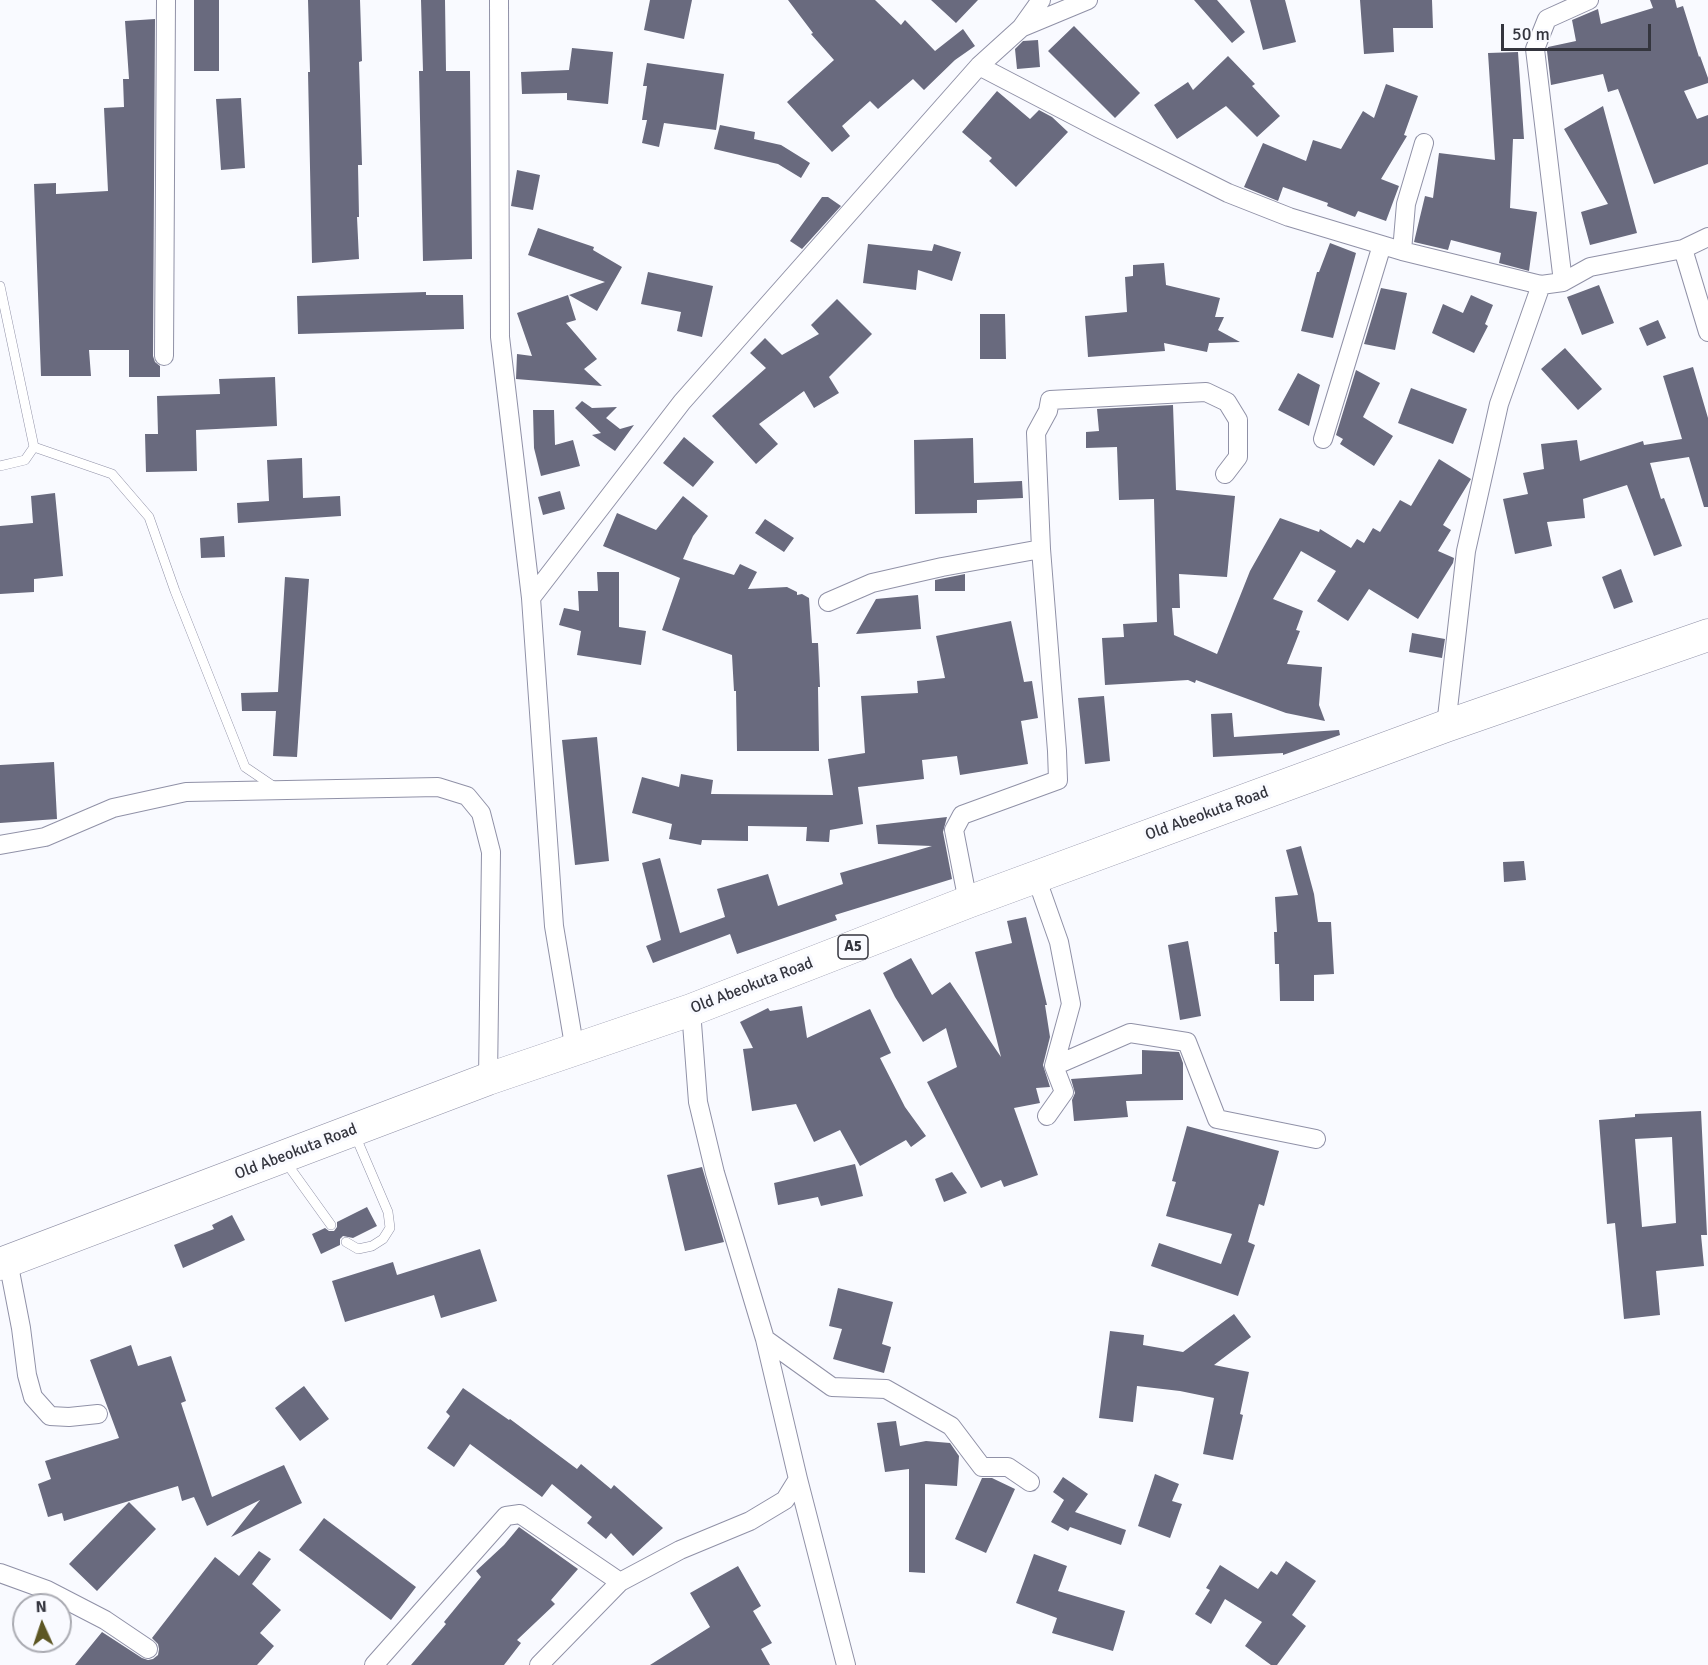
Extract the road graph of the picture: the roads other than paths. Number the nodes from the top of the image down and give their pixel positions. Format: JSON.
{"nodes":[{"id":1,"x":500,"y":0,"type":"edge"},
{"id":2,"x":1041,"y":0,"type":"edge"},
{"id":3,"x":1088,"y":0,"type":"edge"},
{"id":4,"x":1590,"y":0,"type":"edge"},
{"id":5,"x":164,"y":1,"type":"edge"},
{"id":6,"x":1021,"y":28,"type":"junction"},
{"id":7,"x":979,"y":66,"type":"junction"},
{"id":8,"x":1424,"y":143,"type":"dead end"},
{"id":9,"x":1708,"y":237,"type":"edge"},
{"id":10,"x":1382,"y":245,"type":"junction"},
{"id":11,"x":1683,"y":249,"type":"junction"},
{"id":12,"x":1402,"y":251,"type":"junction"},
{"id":13,"x":1563,"y":282,"type":"junction"},
{"id":14,"x":1541,"y":285,"type":"junction"},
{"id":15,"x":0,"y":286,"type":"edge"},
{"id":16,"x":1708,"y":332,"type":"edge"},
{"id":17,"x":164,"y":357,"type":"dead end"},
{"id":18,"x":1323,"y":439,"type":"dead end"},
{"id":19,"x":34,"y":447,"type":"junction"},
{"id":20,"x":0,"y":466,"type":"edge"},
{"id":21,"x":1225,"y":474,"type":"dead end"},
{"id":22,"x":1041,"y":549,"type":"junction"},
{"id":23,"x":531,"y":598,"type":"junction"},
{"id":24,"x":828,"y":602,"type":"dead end"},
{"id":25,"x":1708,"y":635,"type":"edge"},
{"id":26,"x":1446,"y":726,"type":"junction"},
{"id":27,"x":278,"y":789,"type":"junction"},
{"id":28,"x":0,"y":845,"type":"edge"},
{"id":29,"x":1036,"y":877,"type":"junction"},
{"id":30,"x":968,"y":902,"type":"junction"},
{"id":31,"x":691,"y":1010,"type":"junction"},
{"id":32,"x":575,"y":1051,"type":"junction"},
{"id":33,"x":1054,"y":1066,"type":"junction"},
{"id":34,"x":488,"y":1079,"type":"junction"},
{"id":35,"x":1047,"y":1116,"type":"dead end"},
{"id":36,"x":352,"y":1130,"type":"junction"},
{"id":37,"x":1316,"y":1139,"type":"dead end"},
{"id":38,"x":282,"y":1157,"type":"junction"},
{"id":39,"x":331,"y":1225,"type":"dead end"},
{"id":40,"x":346,"y":1242,"type":"dead end"},
{"id":41,"x":4,"y":1263,"type":"edge"},
{"id":42,"x":765,"y":1339,"type":"junction"},
{"id":43,"x":98,"y":1414,"type":"dead end"},
{"id":44,"x":798,"y":1479,"type":"junction"},
{"id":45,"x":1030,"y":1482,"type":"dead end"},
{"id":46,"x":0,"y":1573,"type":"edge"},
{"id":47,"x":620,"y":1582,"type":"junction"},
{"id":48,"x":148,"y":1648,"type":"dead end"},
{"id":49,"x":374,"y":1665,"type":"edge"},
{"id":50,"x":539,"y":1665,"type":"edge"},
{"id":51,"x":846,"y":1665,"type":"edge"}],
"edges":[{"from":1,"to":23,"type":"street"},
{"from":2,"to":6,"type":"street"},
{"from":3,"to":6,"type":"street"},
{"from":4,"to":13,"type":"street"},
{"from":5,"to":17,"type":"street"},
{"from":6,"to":7,"type":"street"},
{"from":7,"to":10,"type":"street"},
{"from":7,"to":23,"type":"street"},
{"from":8,"to":12,"type":"street"},
{"from":9,"to":11,"type":"street"},
{"from":10,"to":12,"type":"street"},
{"from":10,"to":18,"type":"street"},
{"from":11,"to":13,"type":"street"},
{"from":11,"to":16,"type":"street"},
{"from":12,"to":14,"type":"street"},
{"from":13,"to":14,"type":"street"},
{"from":14,"to":26,"type":"street"},
{"from":15,"to":19,"type":"lane"},
{"from":19,"to":20,"type":"lane"},
{"from":19,"to":27,"type":"lane"},
{"from":21,"to":22,"type":"street"},
{"from":22,"to":24,"type":"street"},
{"from":22,"to":30,"type":"street"},
{"from":23,"to":32,"type":"street"},
{"from":25,"to":26,"type":"highway","name":"Old Abeokuta Road","number":"A5"},
{"from":26,"to":29,"type":"highway","name":"Old Abeokuta Road","number":"A5"},
{"from":27,"to":28,"type":"street"},
{"from":27,"to":34,"type":"street"},
{"from":29,"to":30,"type":"highway","name":"Old Abeokuta Road","number":"A5"},
{"from":29,"to":33,"type":"street"},
{"from":30,"to":31,"type":"highway","name":"Old Abeokuta Road","number":"A5"},
{"from":31,"to":32,"type":"highway","name":"Old Abeokuta Road","number":"A5"},
{"from":31,"to":42,"type":"street"},
{"from":32,"to":34,"type":"highway","name":"Old Abeokuta Road","number":"A5"},
{"from":33,"to":35,"type":"street"},
{"from":33,"to":37,"type":"street"},
{"from":34,"to":36,"type":"highway","name":"Old Abeokuta Road","number":"A5"},
{"from":36,"to":38,"type":"highway","name":"Old Abeokuta Road","number":"A5"},
{"from":36,"to":40,"type":"lane"},
{"from":38,"to":39,"type":"lane"},
{"from":38,"to":41,"type":"highway","name":"Old Abeokuta Road","number":"A5"},
{"from":41,"to":43,"type":"street"},
{"from":42,"to":44,"type":"street"},
{"from":42,"to":45,"type":"street"},
{"from":44,"to":47,"type":"street"},
{"from":44,"to":51,"type":"street"},
{"from":46,"to":48,"type":"street"},
{"from":47,"to":49,"type":"street"},
{"from":47,"to":50,"type":"street"}]}
